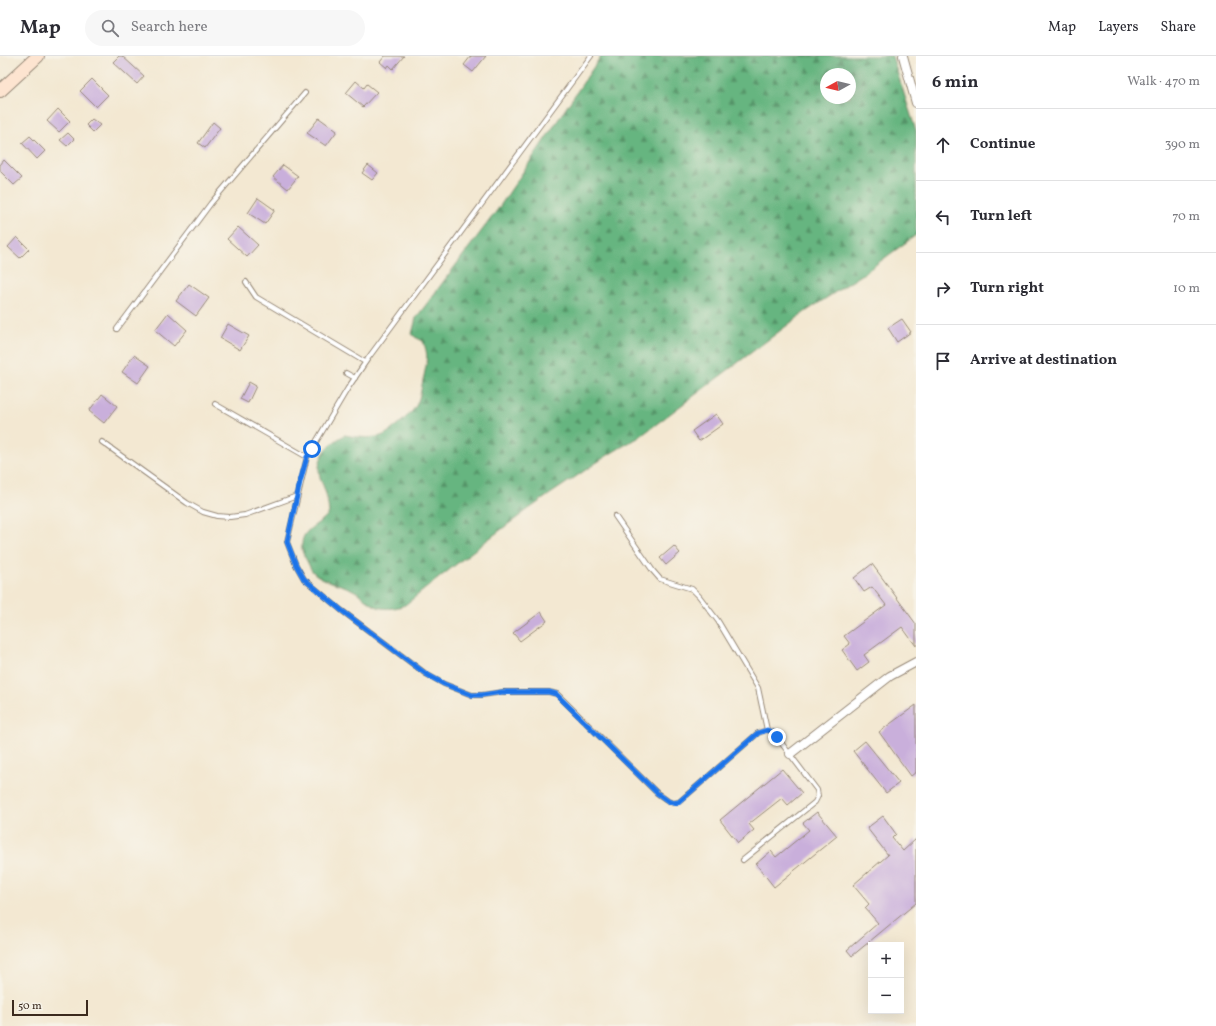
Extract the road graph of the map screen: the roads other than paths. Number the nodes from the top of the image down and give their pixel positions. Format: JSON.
{"nodes":[{"id":1,"x":38,"y":56,"type":"edge"},
{"id":2,"x":591,"y":56,"type":"edge"},
{"id":3,"x":904,"y":56,"type":"edge"},
{"id":4,"x":0,"y":91,"type":"edge"},
{"id":5,"x":305,"y":93,"type":"dead end"},
{"id":6,"x":916,"y":103,"type":"edge"},
{"id":7,"x":246,"y":282,"type":"dead end"},
{"id":8,"x":117,"y":329,"type":"dead end"},
{"id":9,"x":365,"y":362,"type":"junction"},
{"id":10,"x":346,"y":373,"type":"dead end"},
{"id":11,"x":355,"y":378,"type":"junction"},
{"id":12,"x":215,"y":404,"type":"dead end"},
{"id":13,"x":102,"y":442,"type":"dead end"},
{"id":14,"x":307,"y":457,"type":"junction"},
{"id":15,"x":297,"y":496,"type":"junction"},
{"id":16,"x":615,"y":516,"type":"dead end"},
{"id":17,"x":916,"y":662,"type":"edge"},
{"id":18,"x":767,"y":730,"type":"junction"},
{"id":19,"x":790,"y":754,"type":"junction"},
{"id":20,"x":743,"y":860,"type":"dead end"}],
"edges":[{"from":1,"to":4,"type":"main road"},
{"from":2,"to":9,"type":"lane"},
{"from":3,"to":6,"type":"street"},
{"from":5,"to":8,"type":"lane"},
{"from":7,"to":9,"type":"lane"},
{"from":9,"to":11,"type":"lane"},
{"from":10,"to":11,"type":"lane"},
{"from":11,"to":14,"type":"lane"},
{"from":12,"to":14,"type":"lane"},
{"from":13,"to":15,"type":"lane"},
{"from":14,"to":15,"type":"lane"},
{"from":15,"to":18,"type":"lane"},
{"from":16,"to":18,"type":"lane"},
{"from":17,"to":19,"type":"street"},
{"from":18,"to":19,"type":"lane"},
{"from":19,"to":20,"type":"lane"}]}
